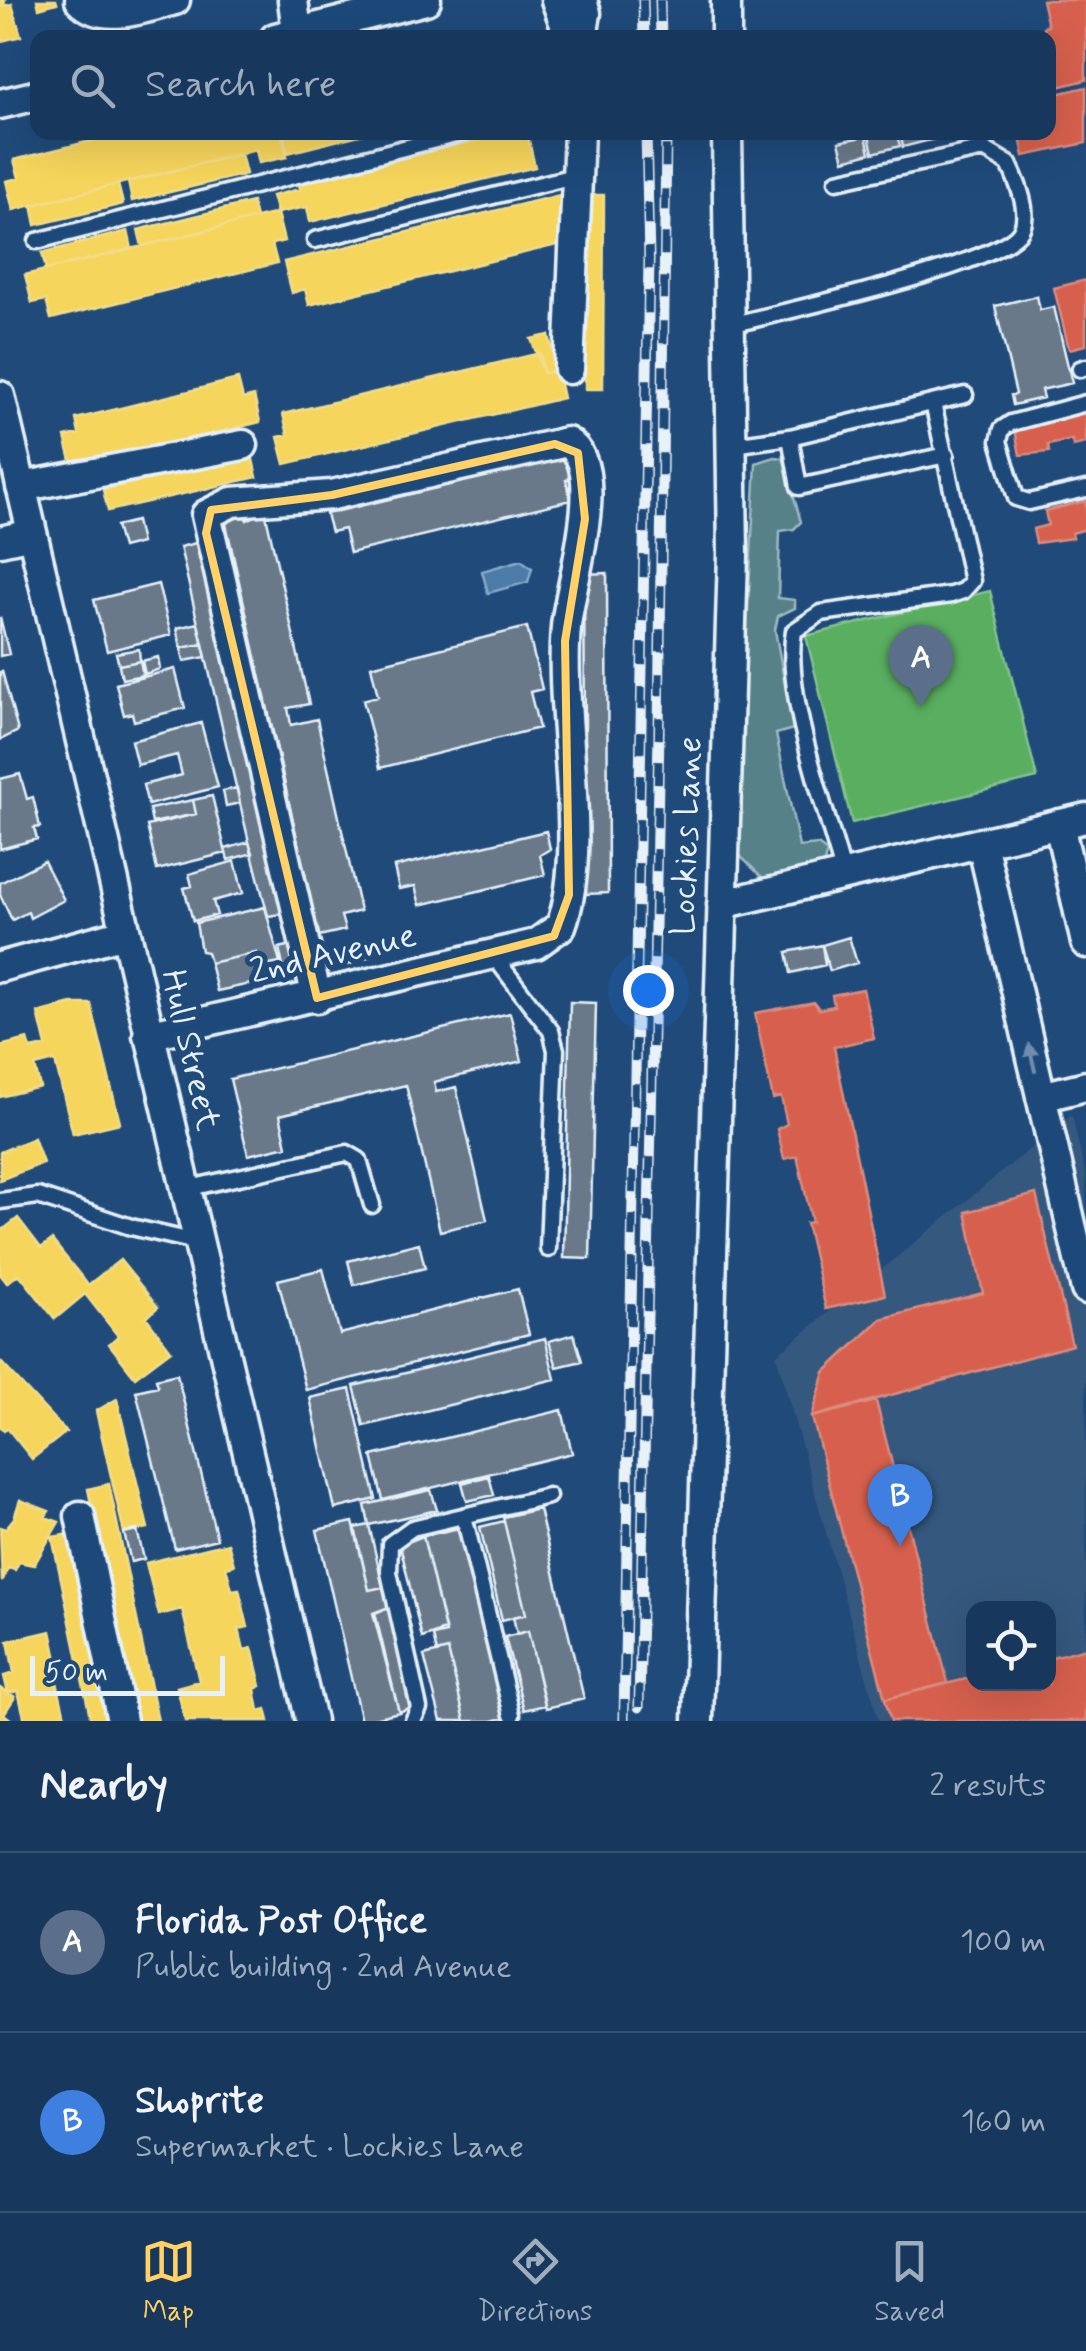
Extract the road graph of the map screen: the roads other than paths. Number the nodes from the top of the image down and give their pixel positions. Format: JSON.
{"nodes":[{"id":1,"x":80,"y":0,"type":"edge"},
{"id":2,"x":176,"y":0,"type":"edge"},
{"id":3,"x":293,"y":0,"type":"edge"},
{"id":4,"x":426,"y":0,"type":"edge"},
{"id":5,"x":556,"y":0,"type":"edge"},
{"id":6,"x":582,"y":0,"type":"edge"},
{"id":7,"x":726,"y":0,"type":"edge"},
{"id":8,"x":287,"y":30,"type":"edge"},
{"id":9,"x":306,"y":30,"type":"edge"},
{"id":10,"x":567,"y":30,"type":"edge"},
{"id":11,"x":583,"y":30,"type":"edge"},
{"id":12,"x":726,"y":30,"type":"edge"},
{"id":13,"x":30,"y":97,"type":"edge"},
{"id":14,"x":0,"y":104,"type":"edge"},
{"id":15,"x":435,"y":140,"type":"edge"},
{"id":16,"x":578,"y":140,"type":"edge"},
{"id":17,"x":727,"y":140,"type":"edge"},
{"id":18,"x":579,"y":174,"type":"junction"},
{"id":19,"x":837,"y":181,"type":"dead end"},
{"id":20,"x":315,"y":240,"type":"dead end"},
{"id":21,"x":37,"y":241,"type":"dead end"},
{"id":22,"x":731,"y":325,"type":"junction"},
{"id":23,"x":569,"y":368,"type":"dead end"},
{"id":24,"x":966,"y":395,"type":"dead end"},
{"id":25,"x":0,"y":396,"type":"edge"},
{"id":26,"x":933,"y":403,"type":"junction"},
{"id":27,"x":1086,"y":404,"type":"edge"},
{"id":28,"x":790,"y":437,"type":"junction"},
{"id":29,"x":243,"y":445,"type":"dead end"},
{"id":30,"x":734,"y":445,"type":"junction"},
{"id":31,"x":946,"y":456,"type":"junction"},
{"id":32,"x":22,"y":488,"type":"junction"},
{"id":33,"x":1086,"y":489,"type":"edge"},
{"id":34,"x":32,"y":534,"type":"junction"},
{"id":35,"x":0,"y":542,"type":"edge"},
{"id":36,"x":1072,"y":821,"type":"edge"},
{"id":37,"x":982,"y":843,"type":"junction"},
{"id":38,"x":844,"y":877,"type":"junction"},
{"id":39,"x":722,"y":904,"type":"junction"},
{"id":40,"x":125,"y":933,"type":"junction"},
{"id":41,"x":1086,"y":943,"type":"edge"},
{"id":42,"x":493,"y":955,"type":"junction"},
{"id":43,"x":0,"y":967,"type":"edge"},
{"id":44,"x":317,"y":998,"type":"junction"},
{"id":45,"x":148,"y":1035,"type":"junction"},
{"id":46,"x":1086,"y":1086,"type":"edge"},
{"id":47,"x":1041,"y":1097,"type":"junction"},
{"id":48,"x":184,"y":1190,"type":"junction"},
{"id":49,"x":0,"y":1201,"type":"edge"},
{"id":50,"x":372,"y":1205,"type":"dead end"},
{"id":51,"x":196,"y":1242,"type":"junction"},
{"id":52,"x":548,"y":1249,"type":"dead end"},
{"id":53,"x":1086,"y":1289,"type":"edge"},
{"id":54,"x":548,"y":1496,"type":"dead end"},
{"id":55,"x":80,"y":1516,"type":"dead end"},
{"id":56,"x":464,"y":1516,"type":"junction"},
{"id":57,"x":512,"y":1714,"type":"dead end"},
{"id":58,"x":122,"y":1721,"type":"edge"},
{"id":59,"x":311,"y":1721,"type":"edge"},
{"id":60,"x":413,"y":1721,"type":"edge"},
{"id":61,"x":698,"y":1721,"type":"edge"}],
"edges":[{"from":1,"to":2,"type":"street"},
{"from":3,"to":8,"type":"street"},
{"from":4,"to":9,"type":"street"},
{"from":5,"to":10,"type":"street"},
{"from":6,"to":11,"type":"street"},
{"from":7,"to":12,"type":"street"},
{"from":13,"to":14,"type":"street"},
{"from":15,"to":21,"type":"lane"},
{"from":16,"to":18,"type":"street"},
{"from":17,"to":22,"type":"street","name":"Lockies Lane"},
{"from":18,"to":20,"type":"lane"},
{"from":18,"to":23,"type":"street"},
{"from":19,"to":22,"type":"lane"},
{"from":22,"to":30,"type":"street","name":"Lockies Lane"},
{"from":24,"to":26,"type":"lane"},
{"from":25,"to":32,"type":"street","name":"Hull Street"},
{"from":26,"to":28,"type":"lane"},
{"from":26,"to":31,"type":"lane"},
{"from":27,"to":33,"type":"lane"},
{"from":28,"to":30,"type":"lane"},
{"from":28,"to":31,"type":"lane"},
{"from":29,"to":32,"type":"street"},
{"from":30,"to":39,"type":"street","name":"Lockies Lane"},
{"from":31,"to":38,"type":"lane"},
{"from":32,"to":34,"type":"street","name":"Hull Street"},
{"from":34,"to":35,"type":"street"},
{"from":34,"to":40,"type":"street","name":"Hull Street"},
{"from":36,"to":37,"type":"street"},
{"from":36,"to":41,"type":"street"},
{"from":37,"to":38,"type":"street"},
{"from":47,"to":37,"type":"street","one_way":true},
{"from":38,"to":39,"type":"street"},
{"from":39,"to":61,"type":"street","name":"Lockies Lane"},
{"from":40,"to":43,"type":"street"},
{"from":40,"to":45,"type":"street","name":"Hull Street"},
{"from":42,"to":44,"type":"street","name":"2nd Avenue"},
{"from":42,"to":44,"type":"street","name":"2nd Avenue"},
{"from":42,"to":52,"type":"lane"},
{"from":44,"to":45,"type":"street","name":"2nd Avenue"},
{"from":45,"to":48,"type":"street","name":"Hull Street"},
{"from":46,"to":47,"type":"street"},
{"from":47,"to":53,"type":"street"},
{"from":48,"to":50,"type":"lane"},
{"from":48,"to":51,"type":"street","name":"Hull Street"},
{"from":49,"to":51,"type":"lane"},
{"from":51,"to":59,"type":"street","name":"Hull Street"},
{"from":54,"to":56,"type":"lane"},
{"from":55,"to":58,"type":"street"},
{"from":56,"to":57,"type":"lane"},
{"from":56,"to":60,"type":"lane"}]}
